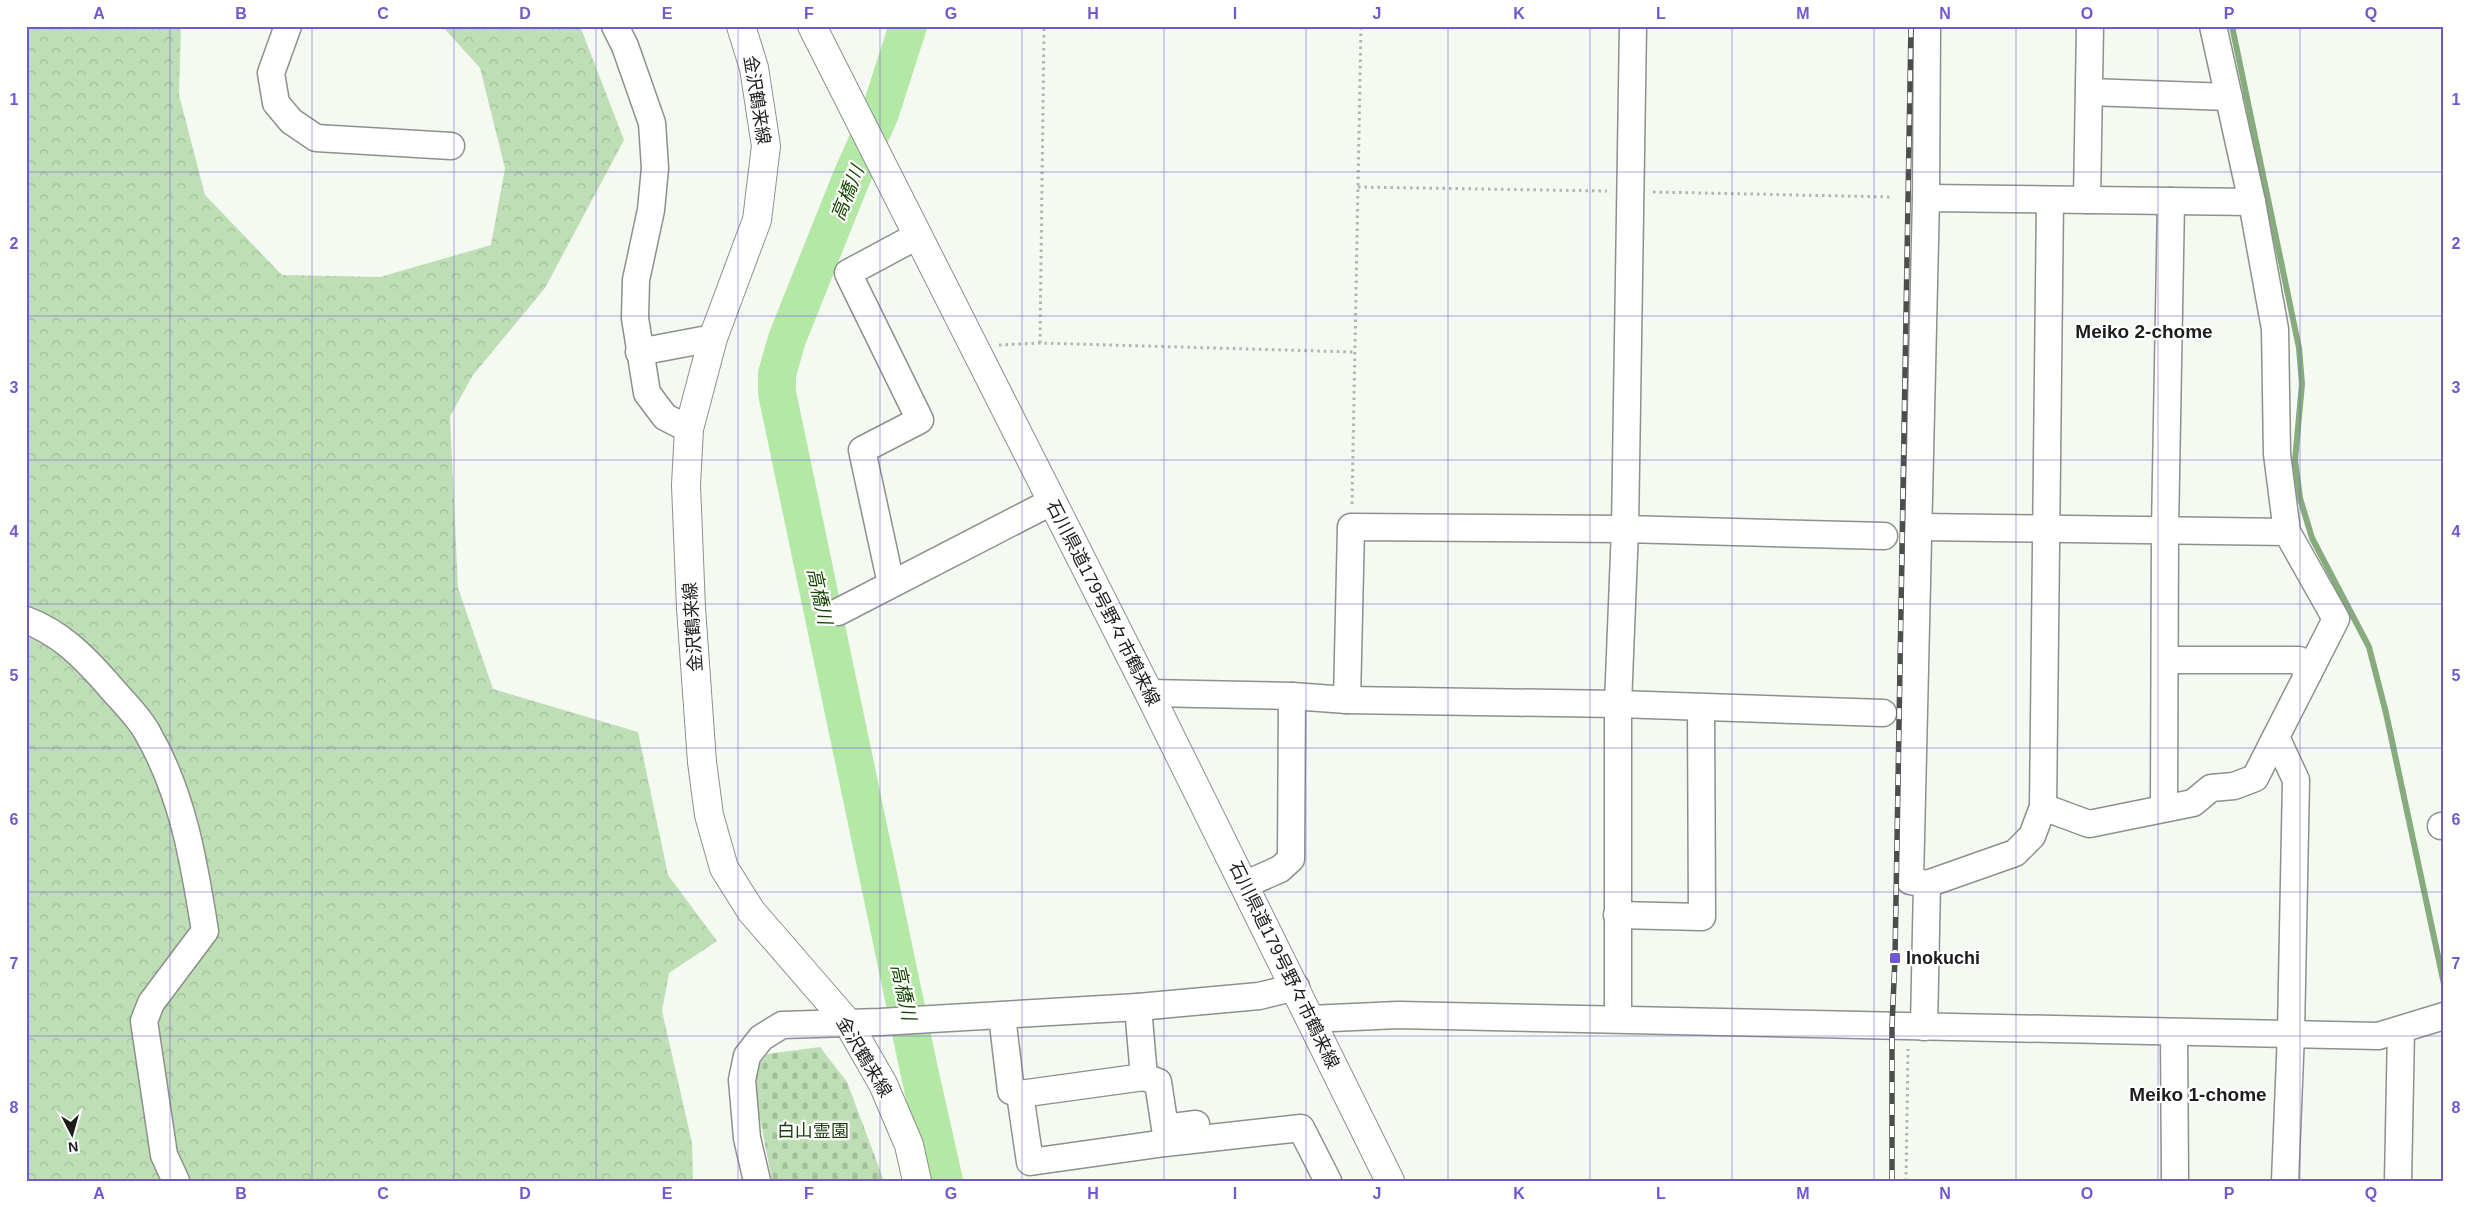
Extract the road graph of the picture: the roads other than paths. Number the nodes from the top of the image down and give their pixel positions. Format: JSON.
{"nodes":[{"id":1,"x":288,"y":26,"type":"edge"},
{"id":2,"x":615,"y":26,"type":"edge"},
{"id":3,"x":741,"y":26,"type":"edge"},
{"id":4,"x":812,"y":26,"type":"edge"},
{"id":5,"x":1633,"y":26,"type":"edge"},
{"id":6,"x":1927,"y":26,"type":"edge"},
{"id":7,"x":2090,"y":26,"type":"edge"},
{"id":8,"x":2213,"y":26,"type":"edge"},
{"id":9,"x":2089,"y":92,"type":"junction"},
{"id":10,"x":2229,"y":97,"type":"junction"},
{"id":11,"x":451,"y":146,"type":"dead end"},
{"id":12,"x":1926,"y":198,"type":"junction"},
{"id":13,"x":2050,"y":200,"type":"junction"},
{"id":14,"x":2087,"y":200,"type":"junction"},
{"id":15,"x":2171,"y":201,"type":"junction"},
{"id":16,"x":2252,"y":202,"type":"junction"},
{"id":17,"x":917,"y":236,"type":"junction"},
{"id":18,"x":713,"y":338,"type":"junction"},
{"id":19,"x":639,"y":352,"type":"junction"},
{"id":20,"x":689,"y":429,"type":"junction"},
{"id":21,"x":1051,"y":502,"type":"junction"},
{"id":22,"x":1919,"y":527,"type":"junction"},
{"id":23,"x":2046,"y":528,"type":"junction"},
{"id":24,"x":1624,"y":529,"type":"junction"},
{"id":25,"x":2166,"y":530,"type":"junction"},
{"id":26,"x":2287,"y":532,"type":"junction"},
{"id":27,"x":1884,"y":536,"type":"dead end"},
{"id":28,"x":891,"y":584,"type":"junction"},
{"id":29,"x":838,"y":612,"type":"dead end"},
{"id":30,"x":26,"y":620,"type":"edge"},
{"id":31,"x":2165,"y":660,"type":"junction"},
{"id":32,"x":2308,"y":674,"type":"junction"},
{"id":33,"x":1149,"y":692,"type":"junction"},
{"id":34,"x":1292,"y":696,"type":"junction"},
{"id":35,"x":1347,"y":700,"type":"junction"},
{"id":36,"x":1618,"y":704,"type":"junction"},
{"id":37,"x":1701,"y":708,"type":"junction"},
{"id":38,"x":1883,"y":713,"type":"dead end"},
{"id":39,"x":2276,"y":737,"type":"junction"},
{"id":40,"x":2043,"y":807,"type":"junction"},
{"id":41,"x":2164,"y":808,"type":"junction"},
{"id":42,"x":1927,"y":884,"type":"junction"},
{"id":43,"x":1244,"y":885,"type":"junction"},
{"id":44,"x":1617,"y":915,"type":"junction"},
{"id":45,"x":1296,"y":987,"type":"junction"},
{"id":46,"x":1138,"y":1007,"type":"junction"},
{"id":47,"x":1002,"y":1016,"type":"junction"},
{"id":48,"x":2442,"y":1017,"type":"edge"},
{"id":49,"x":1310,"y":1019,"type":"junction"},
{"id":50,"x":1618,"y":1019,"type":"junction"},
{"id":51,"x":848,"y":1023,"type":"junction"},
{"id":52,"x":1916,"y":1027,"type":"junction"},
{"id":53,"x":2401,"y":1030,"type":"junction"},
{"id":54,"x":2174,"y":1032,"type":"junction"},
{"id":55,"x":2291,"y":1033,"type":"junction"},
{"id":56,"x":1144,"y":1077,"type":"junction"},
{"id":57,"x":1020,"y":1094,"type":"junction"},
{"id":58,"x":1271,"y":1116,"type":"dead end"},
{"id":59,"x":1032,"y":1172,"type":"edge"},
{"id":60,"x":176,"y":1181,"type":"edge"},
{"id":61,"x":757,"y":1181,"type":"edge"},
{"id":62,"x":917,"y":1181,"type":"edge"},
{"id":63,"x":1328,"y":1181,"type":"edge"},
{"id":64,"x":1390,"y":1181,"type":"edge"},
{"id":65,"x":2175,"y":1181,"type":"edge"},
{"id":66,"x":2285,"y":1181,"type":"edge"},
{"id":67,"x":2398,"y":1181,"type":"edge"}],
"edges":[{"from":1,"to":11,"type":"street"},
{"from":2,"to":19,"type":"street"},
{"from":3,"to":18,"type":"main road","name":"金沢鶴来線"},
{"from":4,"to":17,"type":"main road","name":"石川県道179号野々市鶴来線"},
{"from":5,"to":24,"type":"street"},
{"from":6,"to":12,"type":"street"},
{"from":7,"to":9,"type":"street"},
{"from":8,"to":10,"type":"street"},
{"from":9,"to":10,"type":"street"},
{"from":9,"to":14,"type":"street"},
{"from":10,"to":16,"type":"street"},
{"from":12,"to":13,"type":"street"},
{"from":12,"to":22,"type":"street"},
{"from":13,"to":14,"type":"street"},
{"from":13,"to":23,"type":"street"},
{"from":14,"to":15,"type":"street"},
{"from":15,"to":16,"type":"street"},
{"from":15,"to":25,"type":"street"},
{"from":16,"to":26,"type":"street"},
{"from":17,"to":21,"type":"main road","name":"石川県道179号野々市鶴来線"},
{"from":17,"to":28,"type":"street"},
{"from":18,"to":19,"type":"street"},
{"from":18,"to":20,"type":"main road","name":"金沢鶴来線"},
{"from":19,"to":20,"type":"street"},
{"from":20,"to":51,"type":"main road","name":"金沢鶴来線"},
{"from":21,"to":28,"type":"street"},
{"from":21,"to":33,"type":"main road","name":"石川県道179号野々市鶴来線"},
{"from":22,"to":23,"type":"street"},
{"from":22,"to":42,"type":"street"},
{"from":23,"to":25,"type":"street"},
{"from":23,"to":40,"type":"street"},
{"from":24,"to":27,"type":"street"},
{"from":24,"to":35,"type":"street"},
{"from":24,"to":36,"type":"street"},
{"from":25,"to":26,"type":"street"},
{"from":25,"to":31,"type":"street"},
{"from":26,"to":32,"type":"street"},
{"from":28,"to":29,"type":"street"},
{"from":30,"to":60,"type":"street"},
{"from":31,"to":32,"type":"street"},
{"from":31,"to":41,"type":"street"},
{"from":32,"to":39,"type":"street"},
{"from":33,"to":34,"type":"street"},
{"from":33,"to":43,"type":"main road","name":"石川県道179号野々市鶴来線"},
{"from":34,"to":35,"type":"street"},
{"from":34,"to":43,"type":"street"},
{"from":35,"to":36,"type":"street"},
{"from":36,"to":37,"type":"street"},
{"from":36,"to":44,"type":"street"},
{"from":37,"to":38,"type":"street"},
{"from":37,"to":44,"type":"street"},
{"from":39,"to":41,"type":"street"},
{"from":39,"to":55,"type":"street"},
{"from":40,"to":41,"type":"street"},
{"from":40,"to":42,"type":"street"},
{"from":42,"to":52,"type":"street"},
{"from":43,"to":45,"type":"main road","name":"石川県道179号野々市鶴来線"},
{"from":44,"to":50,"type":"street"},
{"from":45,"to":46,"type":"street"},
{"from":45,"to":49,"type":"main road","name":"石川県道179号野々市鶴来線"},
{"from":46,"to":47,"type":"street"},
{"from":46,"to":56,"type":"street"},
{"from":47,"to":51,"type":"street"},
{"from":47,"to":57,"type":"street"},
{"from":48,"to":53,"type":"street"},
{"from":49,"to":50,"type":"street"},
{"from":49,"to":64,"type":"main road","name":"石川県道179号野々市鶴来線"},
{"from":50,"to":52,"type":"street"},
{"from":51,"to":61,"type":"street"},
{"from":51,"to":62,"type":"main road","name":"金沢鶴来線"},
{"from":52,"to":54,"type":"street"},
{"from":53,"to":55,"type":"street"},
{"from":53,"to":67,"type":"street"},
{"from":54,"to":55,"type":"street"},
{"from":54,"to":65,"type":"street"},
{"from":55,"to":66,"type":"street"},
{"from":56,"to":57,"type":"street"},
{"from":56,"to":58,"type":"street"},
{"from":57,"to":59,"type":"street"},
{"from":59,"to":63,"type":"street"}]}
